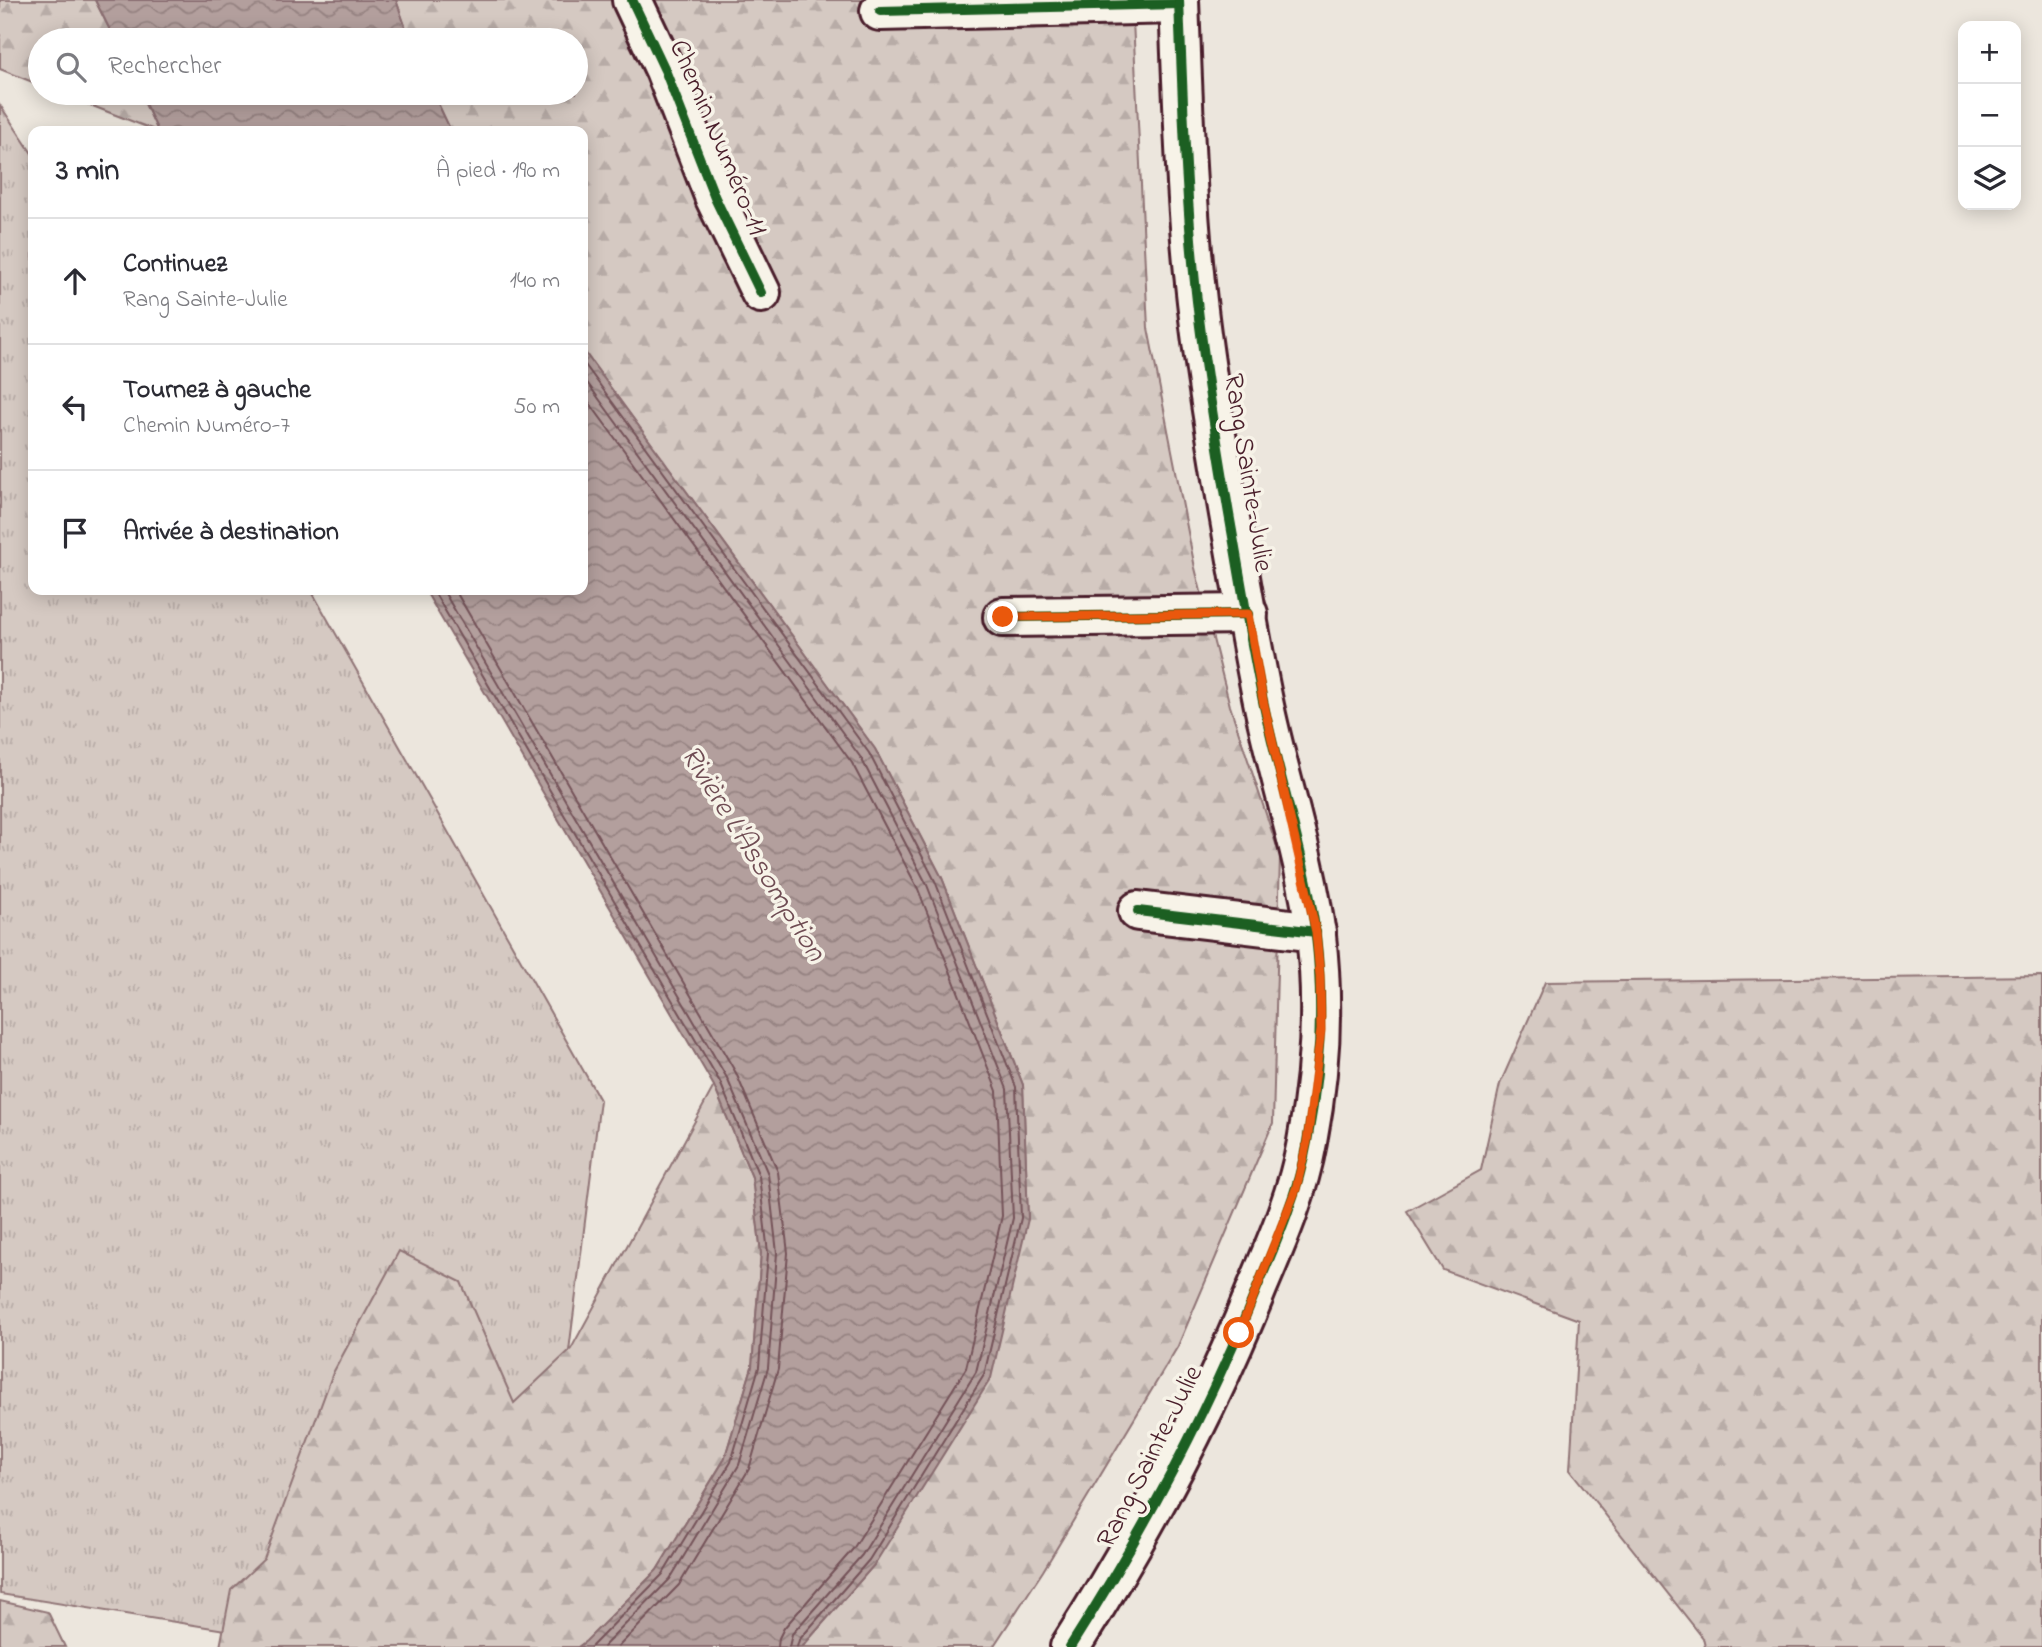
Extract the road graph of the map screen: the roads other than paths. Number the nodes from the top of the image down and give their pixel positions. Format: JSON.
{"nodes":[{"id":1,"x":632,"y":0,"type":"edge"},
{"id":2,"x":1179,"y":2,"type":"edge"},
{"id":3,"x":880,"y":11,"type":"dead end"},
{"id":4,"x":761,"y":293,"type":"dead end"},
{"id":5,"x":1248,"y":614,"type":"junction"},
{"id":6,"x":1003,"y":617,"type":"dead end"},
{"id":7,"x":1138,"y":911,"type":"dead end"},
{"id":8,"x":1316,"y":932,"type":"junction"},
{"id":9,"x":1070,"y":1647,"type":"edge"}],
"edges":[{"from":1,"to":4,"type":"street","name":"Chemin Numéro-11"},
{"from":2,"to":3,"type":"street"},
{"from":2,"to":5,"type":"street","name":"Rang Sainte-Julie"},
{"from":5,"to":6,"type":"street"},
{"from":5,"to":8,"type":"street","name":"Rang Sainte-Julie"},
{"from":7,"to":8,"type":"street"},
{"from":8,"to":9,"type":"street","name":"Rang Sainte-Julie"}]}
